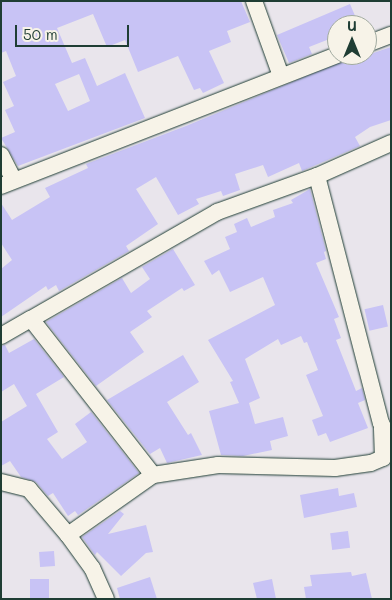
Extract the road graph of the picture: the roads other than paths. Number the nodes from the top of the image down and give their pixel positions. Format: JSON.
{"nodes":[{"id":1,"x":254,"y":1,"type":"edge"},
{"id":2,"x":391,"y":35,"type":"edge"},
{"id":3,"x":377,"y":40,"type":"edge"},
{"id":4,"x":327,"y":59,"type":"edge"},
{"id":5,"x":281,"y":76,"type":"junction"},
{"id":6,"x":391,"y":143,"type":"edge"},
{"id":7,"x":1,"y":155,"type":"edge"},
{"id":8,"x":317,"y":176,"type":"junction"},
{"id":9,"x":7,"y":183,"type":"edge"},
{"id":10,"x":31,"y":319,"type":"junction"},
{"id":11,"x":1,"y":336,"type":"edge"},
{"id":12,"x":382,"y":424,"type":"junction"},
{"id":13,"x":391,"y":442,"type":"edge"},
{"id":14,"x":153,"y":475,"type":"junction"},
{"id":15,"x":1,"y":482,"type":"edge"},
{"id":16,"x":68,"y":535,"type":"junction"},
{"id":17,"x":106,"y":599,"type":"edge"}],
"edges":[{"from":1,"to":5,"type":"street"},
{"from":2,"to":3,"type":"street"},
{"from":4,"to":5,"type":"street"},
{"from":5,"to":9,"type":"street"},
{"from":6,"to":8,"type":"street"},
{"from":7,"to":9,"type":"street"},
{"from":8,"to":10,"type":"street"},
{"from":8,"to":12,"type":"street"},
{"from":10,"to":11,"type":"street"},
{"from":10,"to":14,"type":"street"},
{"from":12,"to":13,"type":"street"},
{"from":12,"to":14,"type":"street"},
{"from":14,"to":16,"type":"street"},
{"from":15,"to":16,"type":"street"},
{"from":16,"to":17,"type":"street"}]}
